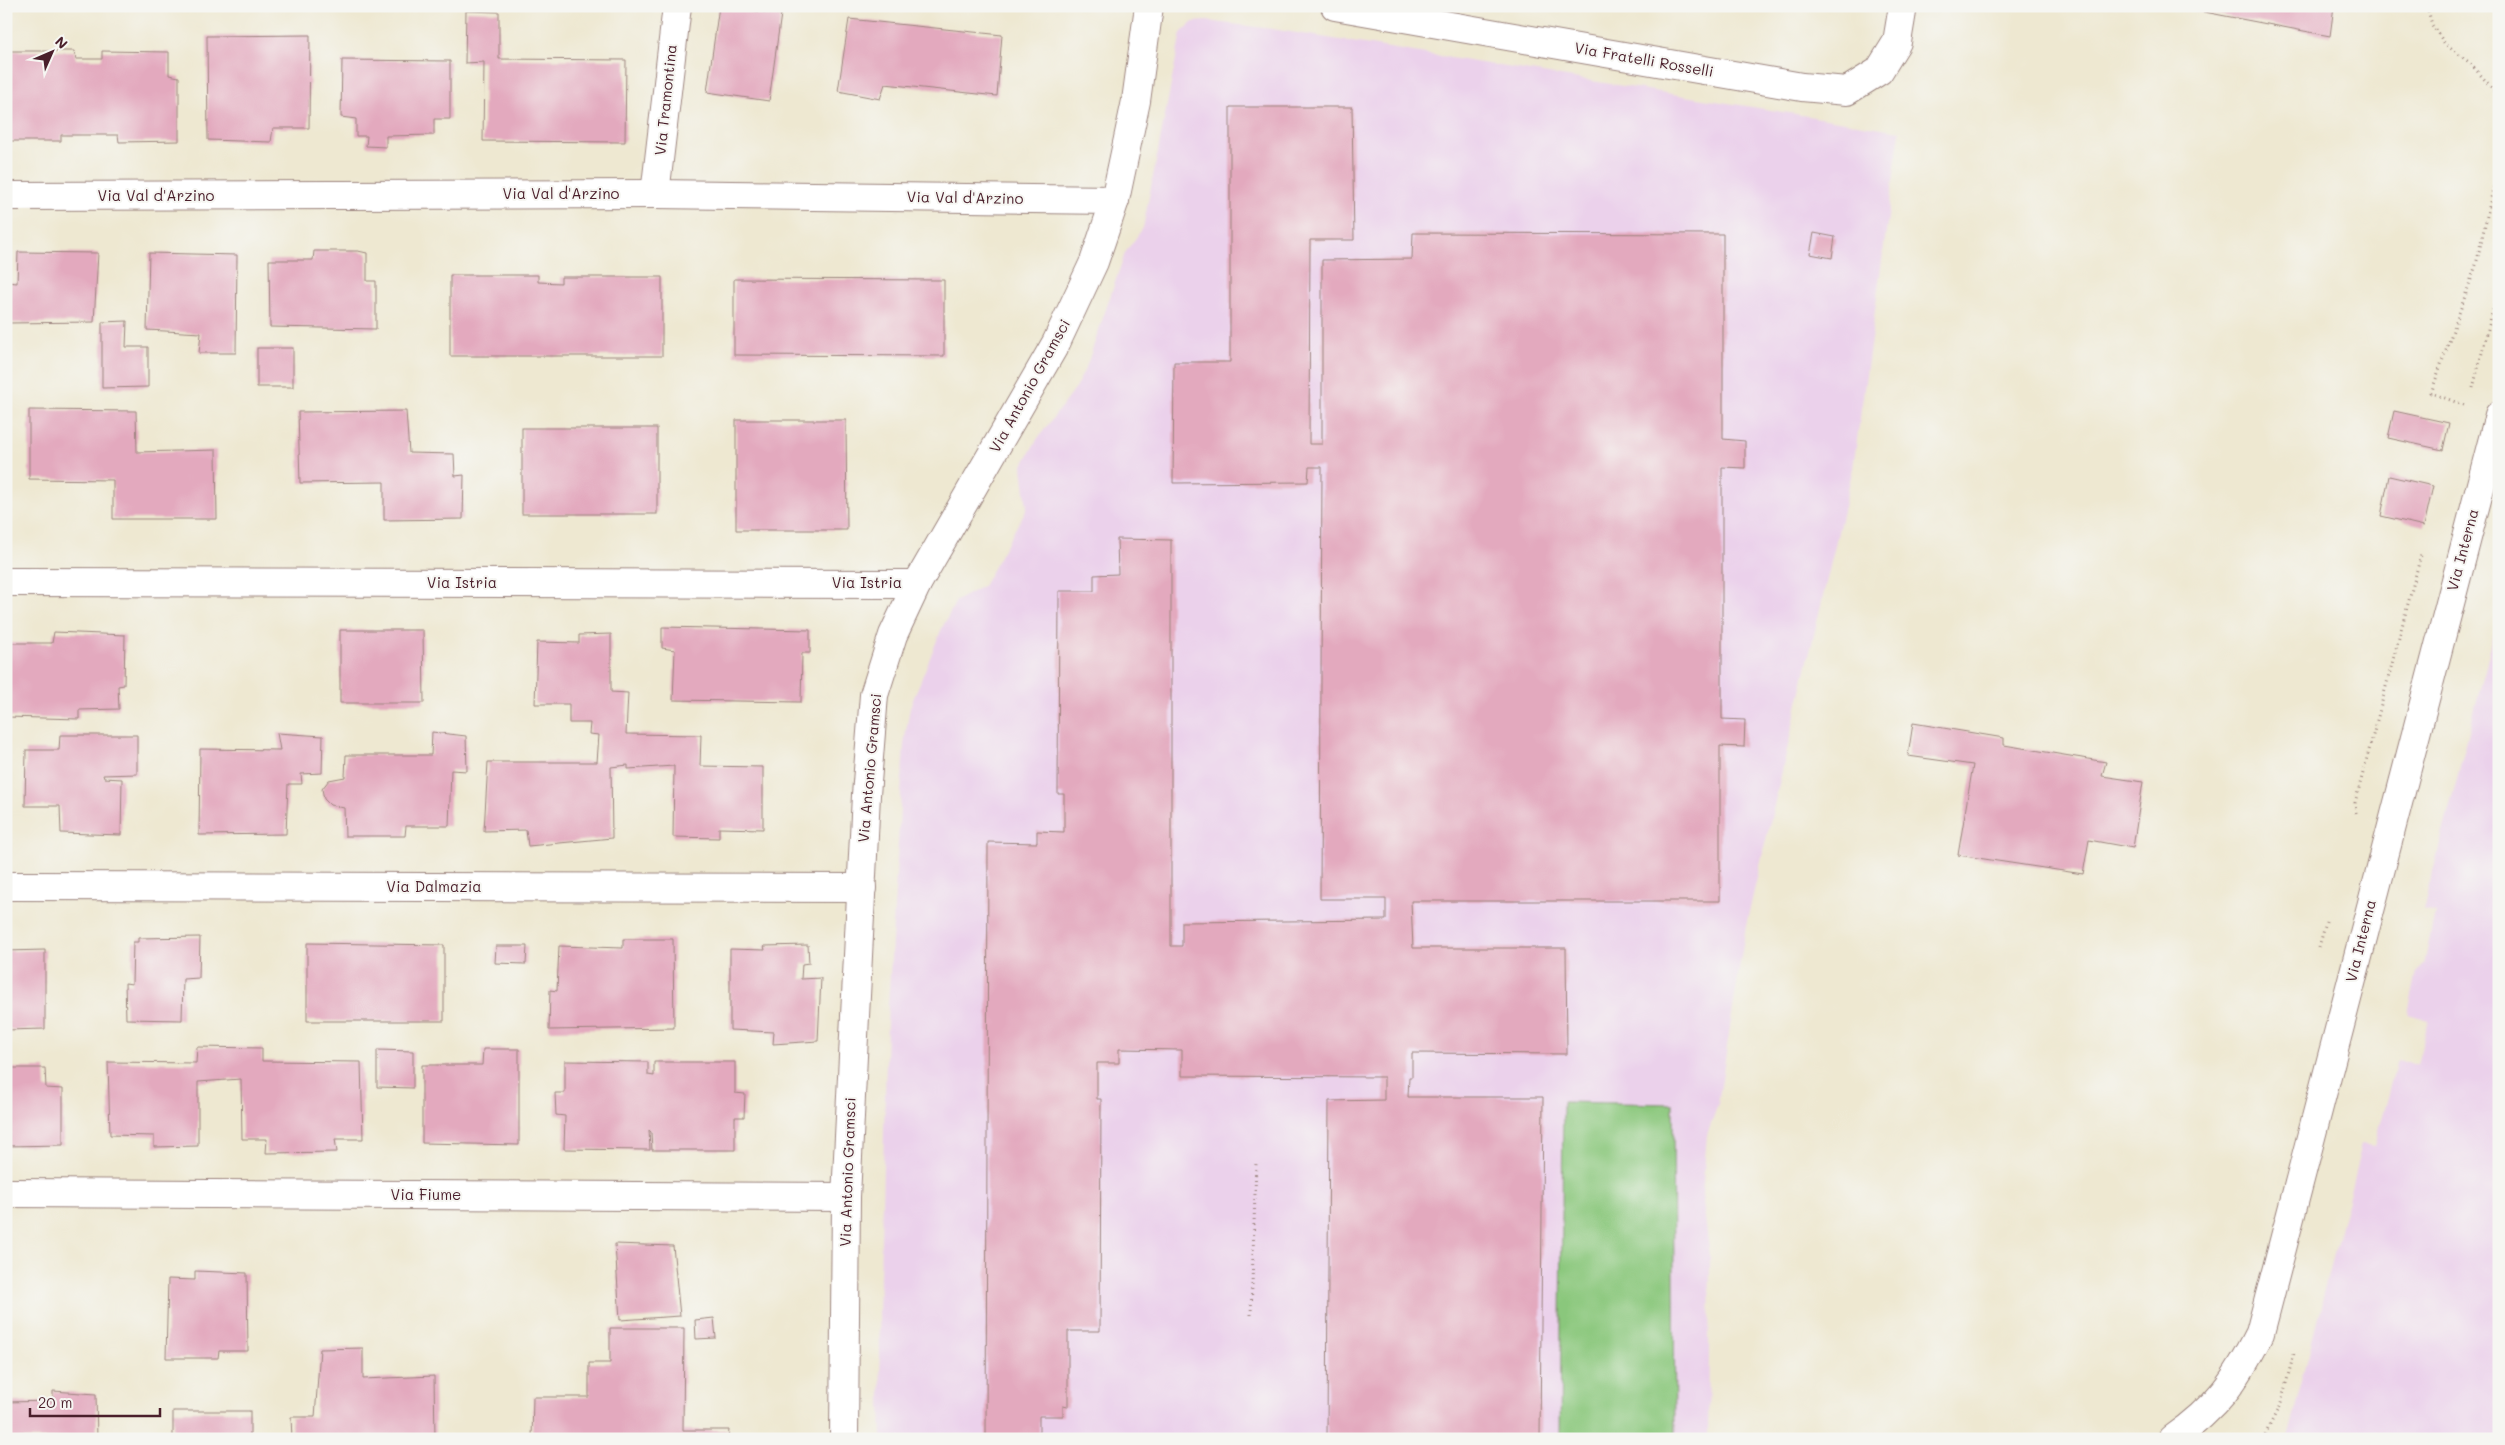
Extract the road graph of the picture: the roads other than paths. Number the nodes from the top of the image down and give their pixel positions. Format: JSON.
{"nodes":[{"id":1,"x":676,"y":6,"type":"edge"},
{"id":2,"x":1149,"y":6,"type":"edge"},
{"id":3,"x":1335,"y":6,"type":"edge"},
{"id":4,"x":1903,"y":6,"type":"edge"},
{"id":5,"x":655,"y":194,"type":"junction"},
{"id":6,"x":6,"y":196,"type":"edge"},
{"id":7,"x":1115,"y":200,"type":"junction"},
{"id":8,"x":2499,"y":415,"type":"edge"},
{"id":9,"x":6,"y":582,"type":"edge"},
{"id":10,"x":918,"y":584,"type":"junction"},
{"id":11,"x":6,"y":886,"type":"edge"},
{"id":12,"x":862,"y":888,"type":"junction"},
{"id":13,"x":6,"y":1193,"type":"edge"},
{"id":14,"x":846,"y":1197,"type":"junction"},
{"id":15,"x":844,"y":1439,"type":"edge"},
{"id":16,"x":2172,"y":1439,"type":"edge"}],
"edges":[{"from":1,"to":5,"type":"street","name":"Via Tramontina"},
{"from":2,"to":7,"type":"street","name":"Via Antonio Gramsci"},
{"from":3,"to":4,"type":"street","name":"Via Fratelli Rosselli"},
{"from":5,"to":6,"type":"street","name":"Via Val d'Arzino"},
{"from":5,"to":7,"type":"street","name":"Via Val d'Arzino"},
{"from":7,"to":10,"type":"street","name":"Via Antonio Gramsci"},
{"from":8,"to":16,"type":"street","name":"Via Interna"},
{"from":9,"to":10,"type":"street","name":"Via Istria"},
{"from":10,"to":12,"type":"street","name":"Via Antonio Gramsci"},
{"from":11,"to":12,"type":"street","name":"Via Dalmazia"},
{"from":12,"to":14,"type":"street","name":"Via Antonio Gramsci"},
{"from":13,"to":14,"type":"street","name":"Via Fiume"},
{"from":14,"to":15,"type":"street","name":"Via Antonio Gramsci"}]}
